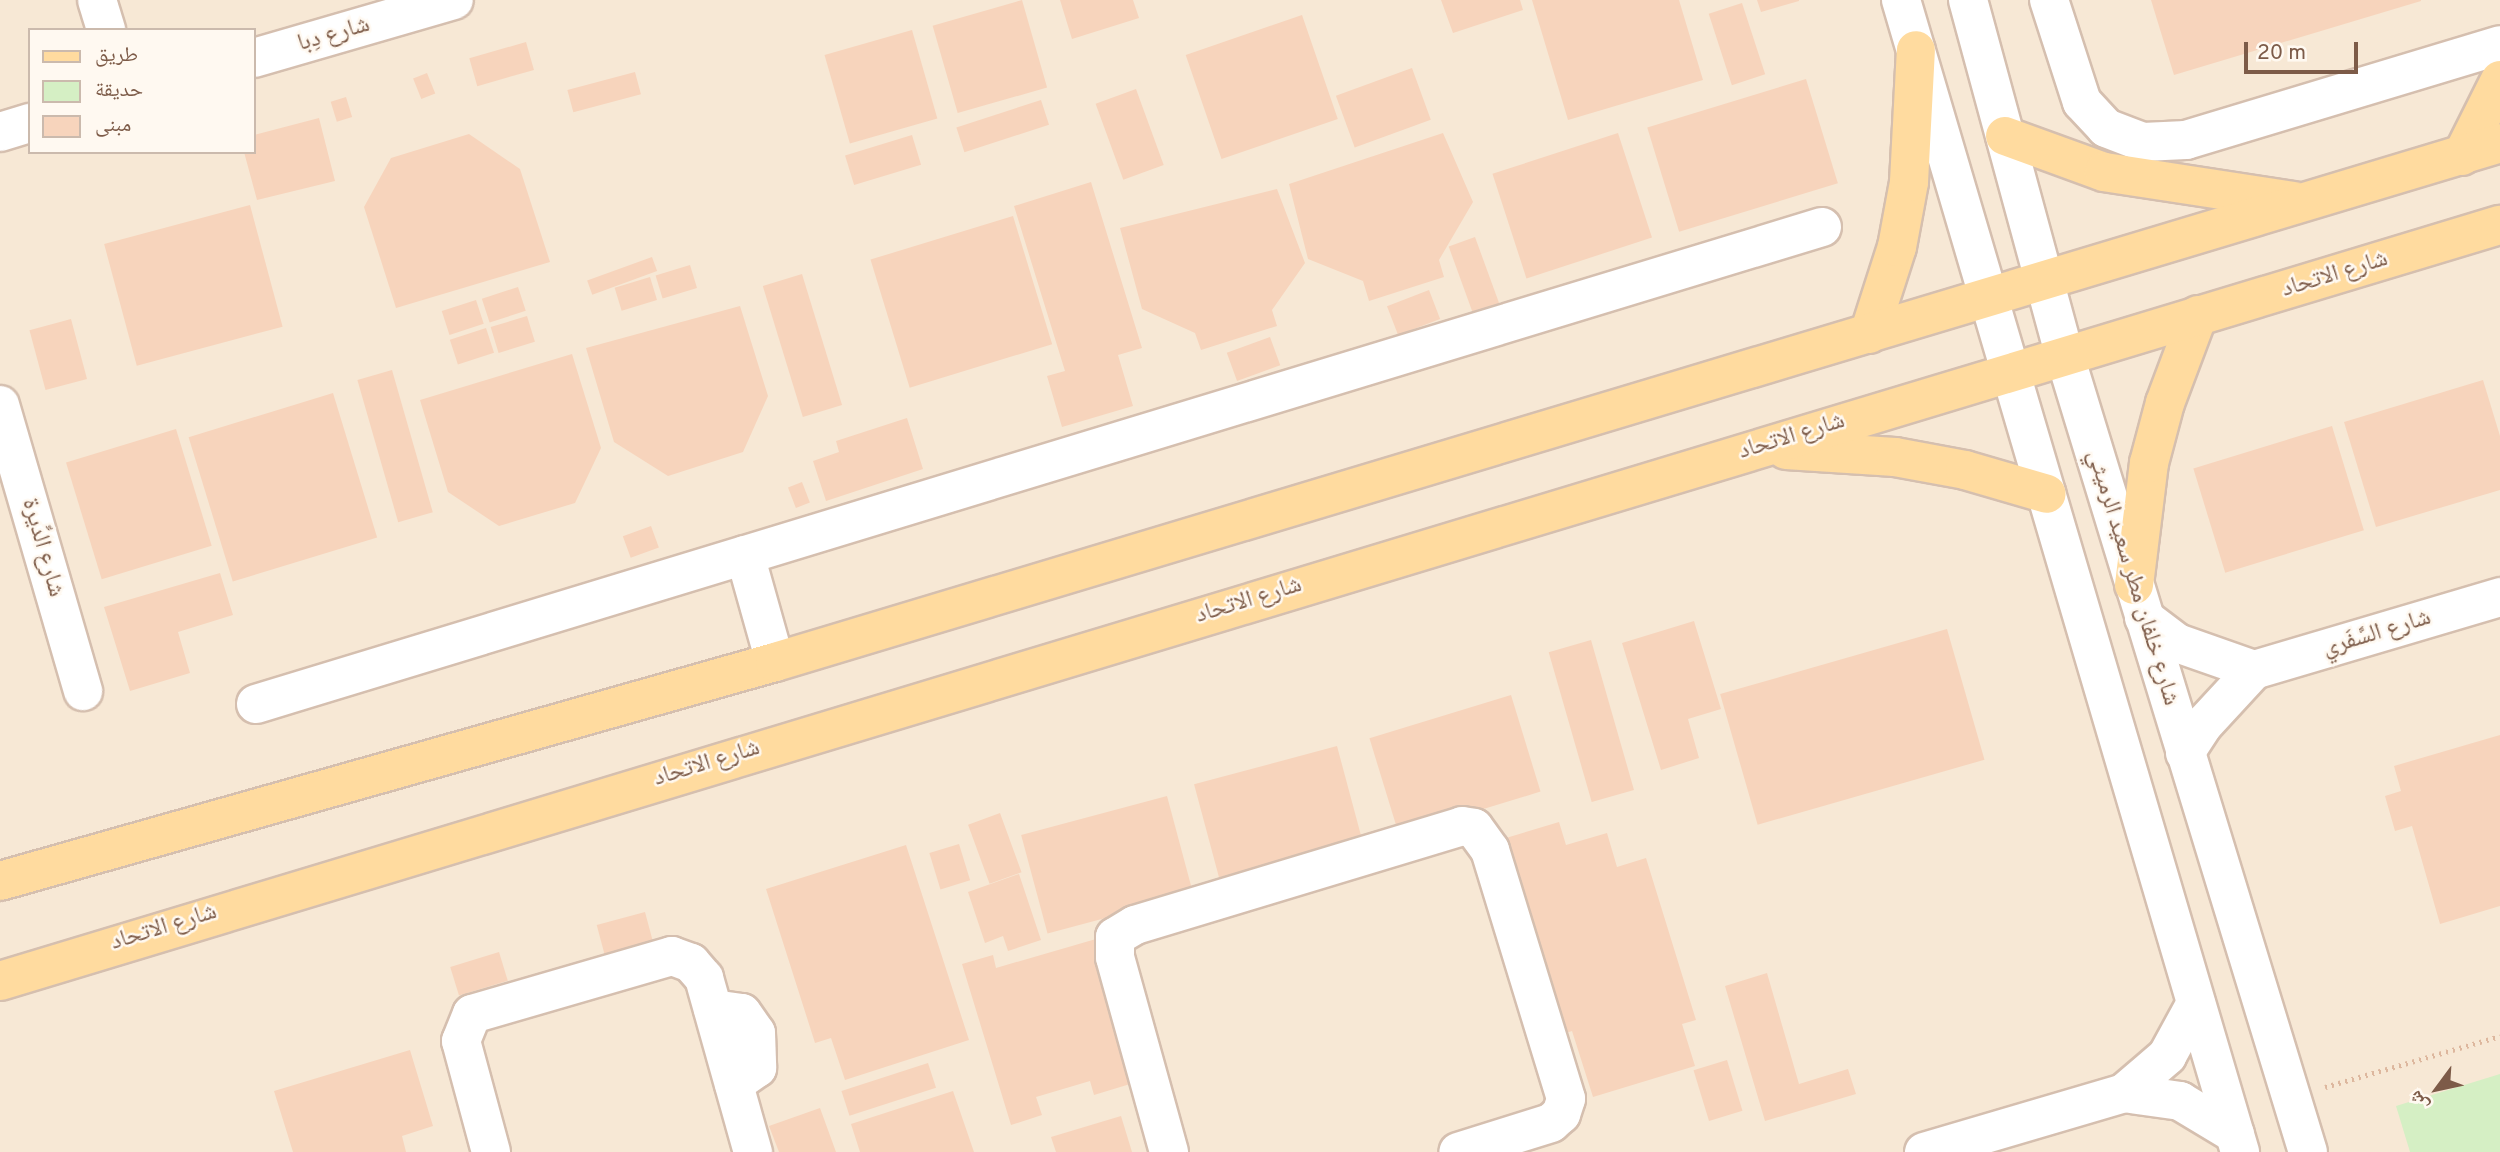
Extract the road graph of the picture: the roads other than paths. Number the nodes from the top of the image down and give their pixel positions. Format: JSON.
{"nodes":[{"id":1,"x":97,"y":0,"type":"edge"},
{"id":2,"x":454,"y":0,"type":"edge"},
{"id":3,"x":1901,"y":0,"type":"edge"},
{"id":4,"x":1968,"y":0,"type":"edge"},
{"id":5,"x":2049,"y":0,"type":"edge"},
{"id":6,"x":105,"y":28,"type":"edge"},
{"id":7,"x":2500,"y":45,"type":"edge"},
{"id":8,"x":1916,"y":50,"type":"junction"},
{"id":9,"x":256,"y":57,"type":"edge"},
{"id":10,"x":2500,"y":80,"type":"edge"},
{"id":11,"x":28,"y":124,"type":"edge"},
{"id":12,"x":0,"y":132,"type":"edge"},
{"id":13,"x":2005,"y":136,"type":"junction"},
{"id":14,"x":2500,"y":143,"type":"edge"},
{"id":15,"x":2462,"y":156,"type":"junction"},
{"id":16,"x":2306,"y":203,"type":"junction"},
{"id":17,"x":2500,"y":225,"type":"edge"},
{"id":18,"x":1822,"y":227,"type":"dead end"},
{"id":19,"x":2045,"y":281,"type":"junction"},
{"id":20,"x":1989,"y":298,"type":"junction"},
{"id":21,"x":2199,"y":315,"type":"junction"},
{"id":22,"x":1869,"y":334,"type":"junction"},
{"id":23,"x":2064,"y":354,"type":"junction"},
{"id":24,"x":2011,"y":369,"type":"junction"},
{"id":25,"x":0,"y":405,"type":"edge"},
{"id":26,"x":1752,"y":450,"type":"junction"},
{"id":27,"x":2047,"y":494,"type":"junction"},
{"id":28,"x":745,"y":555,"type":"junction"},
{"id":29,"x":2500,"y":597,"type":"edge"},
{"id":30,"x":2139,"y":601,"type":"junction"},
{"id":31,"x":775,"y":662,"type":"junction"},
{"id":32,"x":2254,"y":670,"type":"junction"},
{"id":33,"x":83,"y":691,"type":"dead end"},
{"id":34,"x":256,"y":704,"type":"dead end"},
{"id":35,"x":2185,"y":753,"type":"junction"},
{"id":36,"x":0,"y":881,"type":"edge"},
{"id":37,"x":0,"y":981,"type":"edge"},
{"id":38,"x":2196,"y":1003,"type":"junction"},
{"id":39,"x":2124,"y":1093,"type":"junction"},
{"id":40,"x":2238,"y":1143,"type":"edge"},
{"id":41,"x":491,"y":1152,"type":"edge"},
{"id":42,"x":753,"y":1152,"type":"edge"},
{"id":43,"x":1169,"y":1152,"type":"edge"},
{"id":44,"x":1458,"y":1152,"type":"edge"},
{"id":45,"x":1924,"y":1152,"type":"edge"},
{"id":46,"x":2308,"y":1152,"type":"edge"}],
"edges":[{"from":1,"to":6,"type":"street"},
{"from":2,"to":9,"type":"street","name":"شارع دِبا"},
{"from":3,"to":8,"type":"street"},
{"from":4,"to":13,"type":"street","name":"شارع خلفان مطر سعيد الرميثي"},
{"from":5,"to":7,"type":"street"},
{"from":8,"to":20,"type":"street"},
{"from":8,"to":22,"type":"main road"},
{"from":10,"to":15,"type":"main road"},
{"from":11,"to":12,"type":"street"},
{"from":13,"to":16,"type":"main road"},
{"from":13,"to":19,"type":"street","name":"شارع خلفان مطر سعيد الرميثي"},
{"from":14,"to":15,"type":"main road"},
{"from":15,"to":16,"type":"main road"},
{"from":16,"to":19,"type":"main road"},
{"from":17,"to":21,"type":"main road","name":"شارع الاتحاد"},
{"from":18,"to":28,"type":"street"},
{"from":19,"to":20,"type":"main road"},
{"from":19,"to":23,"type":"street","name":"شارع خلفان مطر سعيد الرميثي"},
{"from":20,"to":22,"type":"main road"},
{"from":20,"to":24,"type":"street"},
{"from":21,"to":23,"type":"main road","name":"شارع الاتحاد"},
{"from":21,"to":30,"type":"main road"},
{"from":22,"to":31,"type":"main road"},
{"from":23,"to":24,"type":"main road","name":"شارع الاتحاد"},
{"from":23,"to":30,"type":"street","name":"شارع خلفان مطر سعيد الرميثي"},
{"from":24,"to":26,"type":"main road","name":"شارع الاتحاد"},
{"from":24,"to":27,"type":"street"},
{"from":25,"to":33,"type":"street","name":"شارع الدِّيرة"},
{"from":26,"to":27,"type":"main road"},
{"from":26,"to":37,"type":"main road","name":"شارع الاتحاد"},
{"from":27,"to":38,"type":"street"},
{"from":28,"to":31,"type":"street"},
{"from":28,"to":34,"type":"street"},
{"from":29,"to":32,"type":"street","name":"شارع السَّفَري"},
{"from":30,"to":32,"type":"street"},
{"from":30,"to":35,"type":"street","name":"شارع خلفان مطر سعيد الرميثي"},
{"from":31,"to":36,"type":"main road"},
{"from":32,"to":35,"type":"street"},
{"from":35,"to":46,"type":"street","name":"شارع خلفان مطر سعيد الرميثي"},
{"from":38,"to":39,"type":"street"},
{"from":38,"to":40,"type":"street"},
{"from":39,"to":40,"type":"street"},
{"from":39,"to":45,"type":"street"},
{"from":41,"to":42,"type":"street"},
{"from":43,"to":44,"type":"street"}]}
